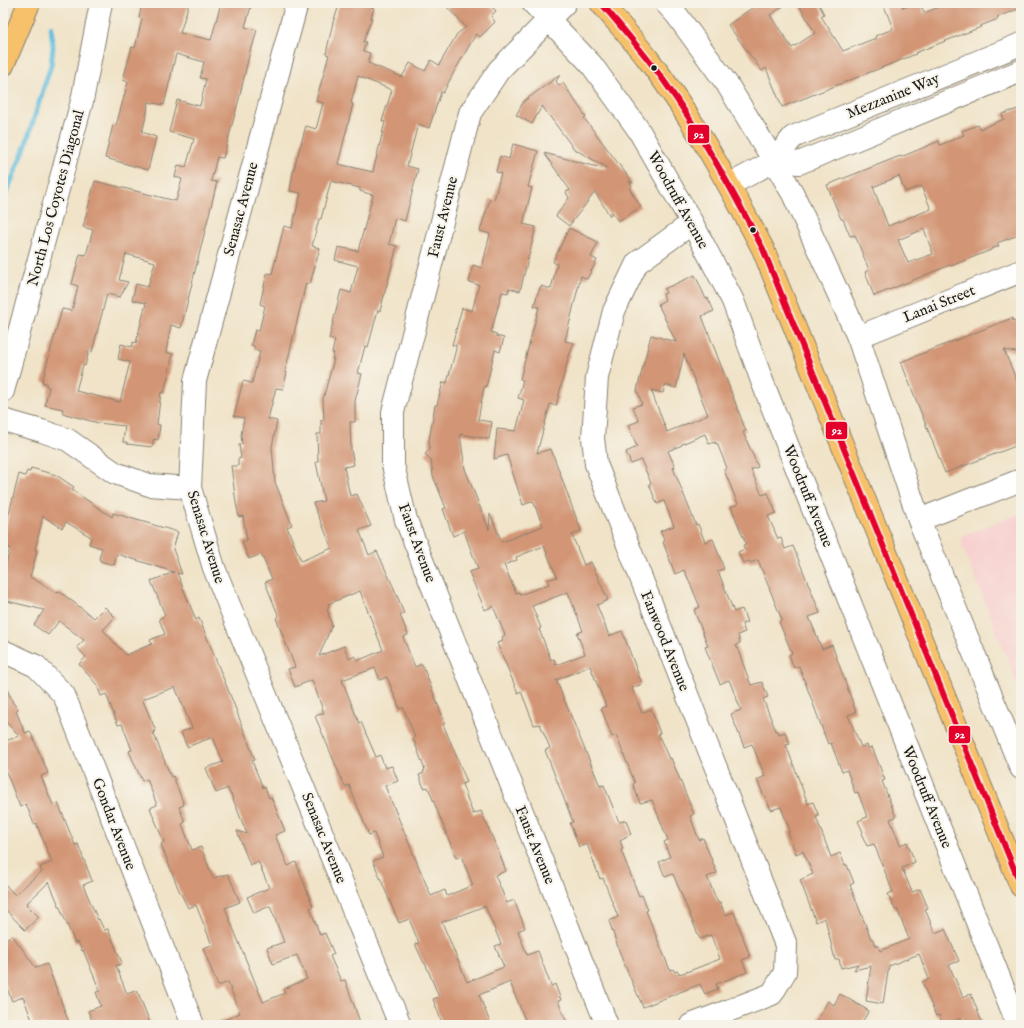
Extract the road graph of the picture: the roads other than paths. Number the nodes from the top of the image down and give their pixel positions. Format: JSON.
{"nodes":[{"id":1,"x":29,"y":3,"type":"edge"},
{"id":2,"x":101,"y":3,"type":"edge"},
{"id":3,"x":297,"y":3,"type":"edge"},
{"id":4,"x":533,"y":3,"type":"edge"},
{"id":5,"x":565,"y":3,"type":"edge"},
{"id":6,"x":601,"y":3,"type":"edge"},
{"id":7,"x":678,"y":7,"type":"edge"},
{"id":8,"x":548,"y":19,"type":"junction"},
{"id":9,"x":1021,"y":44,"type":"edge"},
{"id":10,"x":3,"y":65,"type":"edge"},
{"id":11,"x":1021,"y":72,"type":"edge"},
{"id":12,"x":774,"y":161,"type":"junction"},
{"id":13,"x":729,"y":185,"type":"junction"},
{"id":14,"x":692,"y":223,"type":"junction"},
{"id":15,"x":1021,"y":271,"type":"edge"},
{"id":16,"x":858,"y":337,"type":"junction"},
{"id":17,"x":3,"y":391,"type":"edge"},
{"id":18,"x":3,"y":420,"type":"edge"},
{"id":19,"x":1021,"y":480,"type":"edge"},
{"id":20,"x":190,"y":488,"type":"junction"},
{"id":21,"x":919,"y":520,"type":"junction"},
{"id":22,"x":3,"y":651,"type":"edge"},
{"id":23,"x":1021,"y":768,"type":"edge"},
{"id":24,"x":1021,"y":886,"type":"edge"},
{"id":25,"x":193,"y":1025,"type":"edge"},
{"id":26,"x":400,"y":1025,"type":"edge"},
{"id":27,"x":607,"y":1025,"type":"edge"},
{"id":28,"x":691,"y":1025,"type":"edge"},
{"id":29,"x":1018,"y":1025,"type":"edge"}],
"edges":[{"from":1,"to":10,"type":"main road"},
{"from":2,"to":17,"type":"street","name":"North Los Coyotes Diagonal"},
{"from":3,"to":20,"type":"street","name":"Senasac Avenue"},
{"from":4,"to":8,"type":"street","name":"Woodruff Avenue"},
{"from":5,"to":8,"type":"street","name":"Faust Avenue"},
{"from":6,"to":13,"type":"main road"},
{"from":7,"to":12,"type":"street"},
{"from":8,"to":14,"type":"street","name":"Woodruff Avenue"},
{"from":8,"to":27,"type":"street","name":"Faust Avenue"},
{"from":9,"to":12,"type":"street","name":"Mezzanine Way"},
{"from":11,"to":12,"type":"street","name":"Mezzanine Way"},
{"from":12,"to":13,"type":"street","name":"Mezzanine Way"},
{"from":12,"to":16,"type":"street"},
{"from":13,"to":24,"type":"main road"},
{"from":14,"to":28,"type":"street","name":"Fanwood Avenue"},
{"from":14,"to":29,"type":"street","name":"Woodruff Avenue"},
{"from":15,"to":16,"type":"street","name":"Lanai Street"},
{"from":16,"to":21,"type":"street"},
{"from":18,"to":20,"type":"street"},
{"from":19,"to":21,"type":"street"},
{"from":20,"to":26,"type":"street","name":"Senasac Avenue"},
{"from":21,"to":23,"type":"street"},
{"from":22,"to":25,"type":"street","name":"Gondar Avenue"}]}
